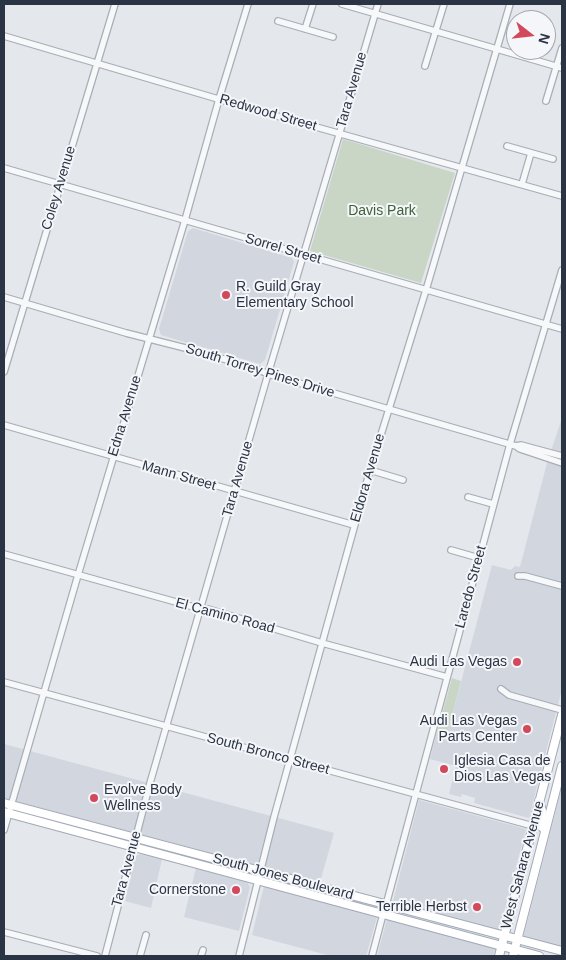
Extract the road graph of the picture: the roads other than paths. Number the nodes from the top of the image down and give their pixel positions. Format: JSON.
{"nodes":[{"id":1,"x":115,"y":4,"type":"edge"},
{"id":2,"x":248,"y":4,"type":"edge"},
{"id":3,"x":313,"y":4,"type":"edge"},
{"id":4,"x":342,"y":4,"type":"edge"},
{"id":5,"x":378,"y":4,"type":"edge"},
{"id":6,"x":444,"y":4,"type":"edge"},
{"id":7,"x":510,"y":4,"type":"edge"},
{"id":8,"x":375,"y":13,"type":"junction"},
{"id":9,"x":278,"y":21,"type":"dead end"},
{"id":10,"x":305,"y":29,"type":"junction"},
{"id":11,"x":436,"y":31,"type":"junction"},
{"id":12,"x":4,"y":36,"type":"edge"},
{"id":13,"x":333,"y":37,"type":"dead end"},
{"id":14,"x":562,"y":48,"type":"edge"},
{"id":15,"x":496,"y":49,"type":"junction"},
{"id":16,"x":97,"y":63,"type":"junction"},
{"id":17,"x":426,"y":66,"type":"dead end"},
{"id":18,"x":560,"y":67,"type":"edge"},
{"id":19,"x":218,"y":99,"type":"junction"},
{"id":20,"x":546,"y":101,"type":"dead end"},
{"id":21,"x":340,"y":134,"type":"junction"},
{"id":22,"x":507,"y":146,"type":"dead end"},
{"id":23,"x":530,"y":153,"type":"junction"},
{"id":24,"x":553,"y":160,"type":"dead end"},
{"id":25,"x":4,"y":168,"type":"edge"},
{"id":26,"x":462,"y":169,"type":"junction"},
{"id":27,"x":60,"y":184,"type":"junction"},
{"id":28,"x":522,"y":184,"type":"junction"},
{"id":29,"x":562,"y":196,"type":"edge"},
{"id":30,"x":185,"y":220,"type":"junction"},
{"id":31,"x":304,"y":255,"type":"junction"},
{"id":32,"x":562,"y":270,"type":"edge"},
{"id":33,"x":426,"y":290,"type":"junction"},
{"id":34,"x":4,"y":298,"type":"edge"},
{"id":35,"x":24,"y":303,"type":"junction"},
{"id":36,"x":546,"y":324,"type":"junction"},
{"id":37,"x":562,"y":329,"type":"edge"},
{"id":38,"x":148,"y":339,"type":"junction"},
{"id":39,"x":4,"y":372,"type":"edge"},
{"id":40,"x":268,"y":374,"type":"junction"},
{"id":41,"x":389,"y":409,"type":"junction"},
{"id":42,"x":4,"y":426,"type":"edge"},
{"id":43,"x":513,"y":445,"type":"junction"},
{"id":44,"x":113,"y":456,"type":"junction"},
{"id":45,"x":562,"y":456,"type":"edge"},
{"id":46,"x":553,"y":457,"type":"junction"},
{"id":47,"x":562,"y":463,"type":"edge"},
{"id":48,"x":370,"y":470,"type":"junction"},
{"id":49,"x":403,"y":480,"type":"dead end"},
{"id":50,"x":235,"y":491,"type":"junction"},
{"id":51,"x":468,"y":497,"type":"dead end"},
{"id":52,"x":493,"y":504,"type":"junction"},
{"id":53,"x":354,"y":525,"type":"junction"},
{"id":54,"x":452,"y":550,"type":"dead end"},
{"id":55,"x":4,"y":554,"type":"edge"},
{"id":56,"x":479,"y":558,"type":"junction"},
{"id":57,"x":78,"y":575,"type":"junction"},
{"id":58,"x":518,"y":576,"type":"dead end"},
{"id":59,"x":562,"y":586,"type":"edge"},
{"id":60,"x":201,"y":609,"type":"junction"},
{"id":61,"x":322,"y":643,"type":"junction"},
{"id":62,"x":447,"y":677,"type":"junction"},
{"id":63,"x":4,"y":682,"type":"edge"},
{"id":64,"x":501,"y":689,"type":"dead end"},
{"id":65,"x":43,"y":692,"type":"junction"},
{"id":66,"x":562,"y":710,"type":"edge"},
{"id":67,"x":562,"y":715,"type":"edge"},
{"id":68,"x":167,"y":726,"type":"junction"},
{"id":69,"x":290,"y":760,"type":"junction"},
{"id":70,"x":562,"y":766,"type":"edge"},
{"id":71,"x":416,"y":794,"type":"junction"},
{"id":72,"x":539,"y":801,"type":"junction"},
{"id":73,"x":7,"y":803,"type":"edge"},
{"id":74,"x":6,"y":812,"type":"edge"},
{"id":75,"x":533,"y":826,"type":"junction"},
{"id":76,"x":4,"y":830,"type":"edge"},
{"id":77,"x":545,"y":830,"type":"junction"},
{"id":78,"x":135,"y":838,"type":"junction"},
{"id":79,"x":132,"y":847,"type":"junction"},
{"id":80,"x":260,"y":871,"type":"junction"},
{"id":81,"x":257,"y":880,"type":"junction"},
{"id":82,"x":386,"y":905,"type":"junction"},
{"id":83,"x":357,"y":907,"type":"junction"},
{"id":84,"x":383,"y":914,"type":"junction"},
{"id":85,"x":4,"y":932,"type":"edge"},
{"id":86,"x":146,"y":935,"type":"dead end"},
{"id":87,"x":504,"y":936,"type":"junction"},
{"id":88,"x":517,"y":940,"type":"junction"},
{"id":89,"x":501,"y":947,"type":"junction"},
{"id":90,"x":562,"y":951,"type":"edge"},
{"id":91,"x":514,"y":953,"type":"edge"},
{"id":92,"x":97,"y":956,"type":"edge"},
{"id":93,"x":105,"y":956,"type":"edge"},
{"id":94,"x":140,"y":956,"type":"edge"},
{"id":95,"x":239,"y":956,"type":"edge"},
{"id":96,"x":372,"y":956,"type":"edge"},
{"id":97,"x":499,"y":956,"type":"edge"},
{"id":98,"x":539,"y":956,"type":"edge"}],
"edges":[{"from":1,"to":16,"type":"street","name":"Coley Avenue"},
{"from":2,"to":19,"type":"street","name":"Edna Avenue"},
{"from":3,"to":10,"type":"street"},
{"from":4,"to":8,"type":"street"},
{"from":5,"to":8,"type":"street","name":"Tara Avenue"},
{"from":6,"to":11,"type":"street"},
{"from":7,"to":15,"type":"street","name":"Eldora Avenue"},
{"from":8,"to":11,"type":"street"},
{"from":8,"to":21,"type":"street","name":"Tara Avenue"},
{"from":9,"to":10,"type":"street"},
{"from":10,"to":13,"type":"street"},
{"from":11,"to":15,"type":"street"},
{"from":11,"to":17,"type":"street"},
{"from":12,"to":16,"type":"street","name":"Redwood Street"},
{"from":14,"to":18,"type":"street"},
{"from":15,"to":18,"type":"street"},
{"from":15,"to":26,"type":"street","name":"Eldora Avenue"},
{"from":16,"to":19,"type":"street","name":"Redwood Street"},
{"from":16,"to":27,"type":"street","name":"Coley Avenue"},
{"from":18,"to":20,"type":"street"},
{"from":19,"to":21,"type":"street","name":"Redwood Street"},
{"from":19,"to":30,"type":"street","name":"Edna Avenue"},
{"from":21,"to":26,"type":"street","name":"Redwood Street"},
{"from":21,"to":31,"type":"street","name":"Tara Avenue"},
{"from":22,"to":23,"type":"street"},
{"from":23,"to":24,"type":"street"},
{"from":23,"to":28,"type":"street"},
{"from":25,"to":27,"type":"street","name":"Sorrel Street"},
{"from":26,"to":28,"type":"street","name":"Redwood Street"},
{"from":26,"to":33,"type":"street","name":"Eldora Avenue"},
{"from":27,"to":30,"type":"street","name":"Sorrel Street"},
{"from":27,"to":35,"type":"street","name":"Coley Avenue"},
{"from":28,"to":29,"type":"street","name":"Redwood Street"},
{"from":30,"to":31,"type":"street","name":"Sorrel Street"},
{"from":30,"to":38,"type":"street","name":"Edna Avenue"},
{"from":31,"to":33,"type":"street","name":"Sorrel Street"},
{"from":31,"to":40,"type":"street","name":"Tara Avenue"},
{"from":32,"to":36,"type":"street","name":"Laredo Street"},
{"from":33,"to":36,"type":"street","name":"Sorrel Street"},
{"from":33,"to":41,"type":"street","name":"Eldora Avenue"},
{"from":34,"to":35,"type":"street","name":"South Torrey Pines Drive"},
{"from":35,"to":38,"type":"street","name":"South Torrey Pines Drive"},
{"from":35,"to":39,"type":"street","name":"Coley Avenue"},
{"from":36,"to":37,"type":"street","name":"Sorrel Street"},
{"from":36,"to":43,"type":"street","name":"Laredo Street"},
{"from":38,"to":40,"type":"street","name":"South Torrey Pines Drive"},
{"from":38,"to":44,"type":"street","name":"Edna Avenue"},
{"from":40,"to":41,"type":"street","name":"South Torrey Pines Drive"},
{"from":40,"to":50,"type":"street","name":"Tara Avenue"},
{"from":41,"to":43,"type":"street","name":"South Torrey Pines Drive"},
{"from":41,"to":48,"type":"street","name":"Eldora Avenue"},
{"from":42,"to":44,"type":"street","name":"Mann Street"},
{"from":43,"to":46,"type":"street","name":"South Torrey Pines Drive"},
{"from":43,"to":52,"type":"street","name":"Laredo Street"},
{"from":44,"to":50,"type":"street","name":"Mann Street"},
{"from":44,"to":57,"type":"street","name":"Edna Avenue"},
{"from":45,"to":46,"type":"street","name":"South Torrey Pines Drive"},
{"from":46,"to":47,"type":"street","name":"South Torrey Pines Drive"},
{"from":48,"to":49,"type":"street"},
{"from":48,"to":53,"type":"street","name":"Eldora Avenue"},
{"from":50,"to":53,"type":"street","name":"Mann Street"},
{"from":50,"to":60,"type":"street","name":"Tara Avenue"},
{"from":51,"to":52,"type":"street"},
{"from":52,"to":56,"type":"street","name":"Laredo Street"},
{"from":53,"to":61,"type":"street","name":"Eldora Avenue"},
{"from":54,"to":56,"type":"street"},
{"from":55,"to":57,"type":"street","name":"El Camino Road"},
{"from":56,"to":62,"type":"street","name":"Laredo Street"},
{"from":57,"to":60,"type":"street","name":"El Camino Road"},
{"from":57,"to":65,"type":"street","name":"Edna Avenue"},
{"from":58,"to":59,"type":"street"},
{"from":60,"to":61,"type":"street","name":"El Camino Road"},
{"from":60,"to":68,"type":"street","name":"Tara Avenue"},
{"from":61,"to":62,"type":"street","name":"El Camino Road"},
{"from":61,"to":69,"type":"street","name":"Eldora Avenue"},
{"from":62,"to":71,"type":"street","name":"Laredo Street"},
{"from":63,"to":65,"type":"street","name":"South Bronco Street"},
{"from":64,"to":66,"type":"street"},
{"from":65,"to":68,"type":"street","name":"South Bronco Street"},
{"from":65,"to":73,"type":"street","name":"Edna Avenue"},
{"from":67,"to":72,"type":"main road","name":"West Sahara Avenue"},
{"from":68,"to":69,"type":"street","name":"South Bronco Street"},
{"from":68,"to":78,"type":"street","name":"Tara Avenue"},
{"from":69,"to":71,"type":"street","name":"South Bronco Street"},
{"from":69,"to":80,"type":"street","name":"Eldora Avenue"},
{"from":70,"to":77,"type":"main road","name":"West Sahara Avenue"},
{"from":71,"to":75,"type":"street","name":"South Bronco Street"},
{"from":71,"to":82,"type":"street","name":"Laredo Street"},
{"from":72,"to":75,"type":"main road","name":"West Sahara Avenue"},
{"from":72,"to":77,"type":"main road"},
{"from":73,"to":74,"type":"street","name":"Edna Avenue"},
{"from":73,"to":78,"type":"main road","name":"South Jones Boulevard"},
{"from":74,"to":76,"type":"street","name":"Edna Avenue"},
{"from":74,"to":79,"type":"main road","name":"South Jones Boulevard"},
{"from":75,"to":87,"type":"main road","name":"West Sahara Avenue"},
{"from":77,"to":88,"type":"main road","name":"West Sahara Avenue"},
{"from":78,"to":79,"type":"street","name":"Tara Avenue"},
{"from":78,"to":80,"type":"main road","name":"South Jones Boulevard"},
{"from":79,"to":81,"type":"main road","name":"South Jones Boulevard"},
{"from":79,"to":93,"type":"street","name":"Tara Avenue"},
{"from":80,"to":81,"type":"street","name":"Eldora Avenue"},
{"from":80,"to":82,"type":"main road","name":"South Jones Boulevard"},
{"from":81,"to":83,"type":"main road","name":"South Jones Boulevard"},
{"from":81,"to":95,"type":"street","name":"Eldora Avenue"},
{"from":82,"to":83,"type":"main road"},
{"from":82,"to":87,"type":"main road","name":"South Jones Boulevard"},
{"from":83,"to":84,"type":"main road","name":"South Jones Boulevard"},
{"from":84,"to":89,"type":"main road","name":"South Jones Boulevard"},
{"from":84,"to":96,"type":"street"},
{"from":85,"to":92,"type":"street"},
{"from":86,"to":94,"type":"street"},
{"from":87,"to":88,"type":"main road","name":"South Jones Boulevard"},
{"from":87,"to":89,"type":"main road","name":"West Sahara Avenue"},
{"from":88,"to":90,"type":"main road","name":"South Jones Boulevard"},
{"from":88,"to":91,"type":"main road","name":"West Sahara Avenue"},
{"from":89,"to":91,"type":"main road","name":"South Jones Boulevard"},
{"from":89,"to":97,"type":"main road","name":"West Sahara Avenue"},
{"from":91,"to":98,"type":"main road","name":"South Jones Boulevard"}]}
